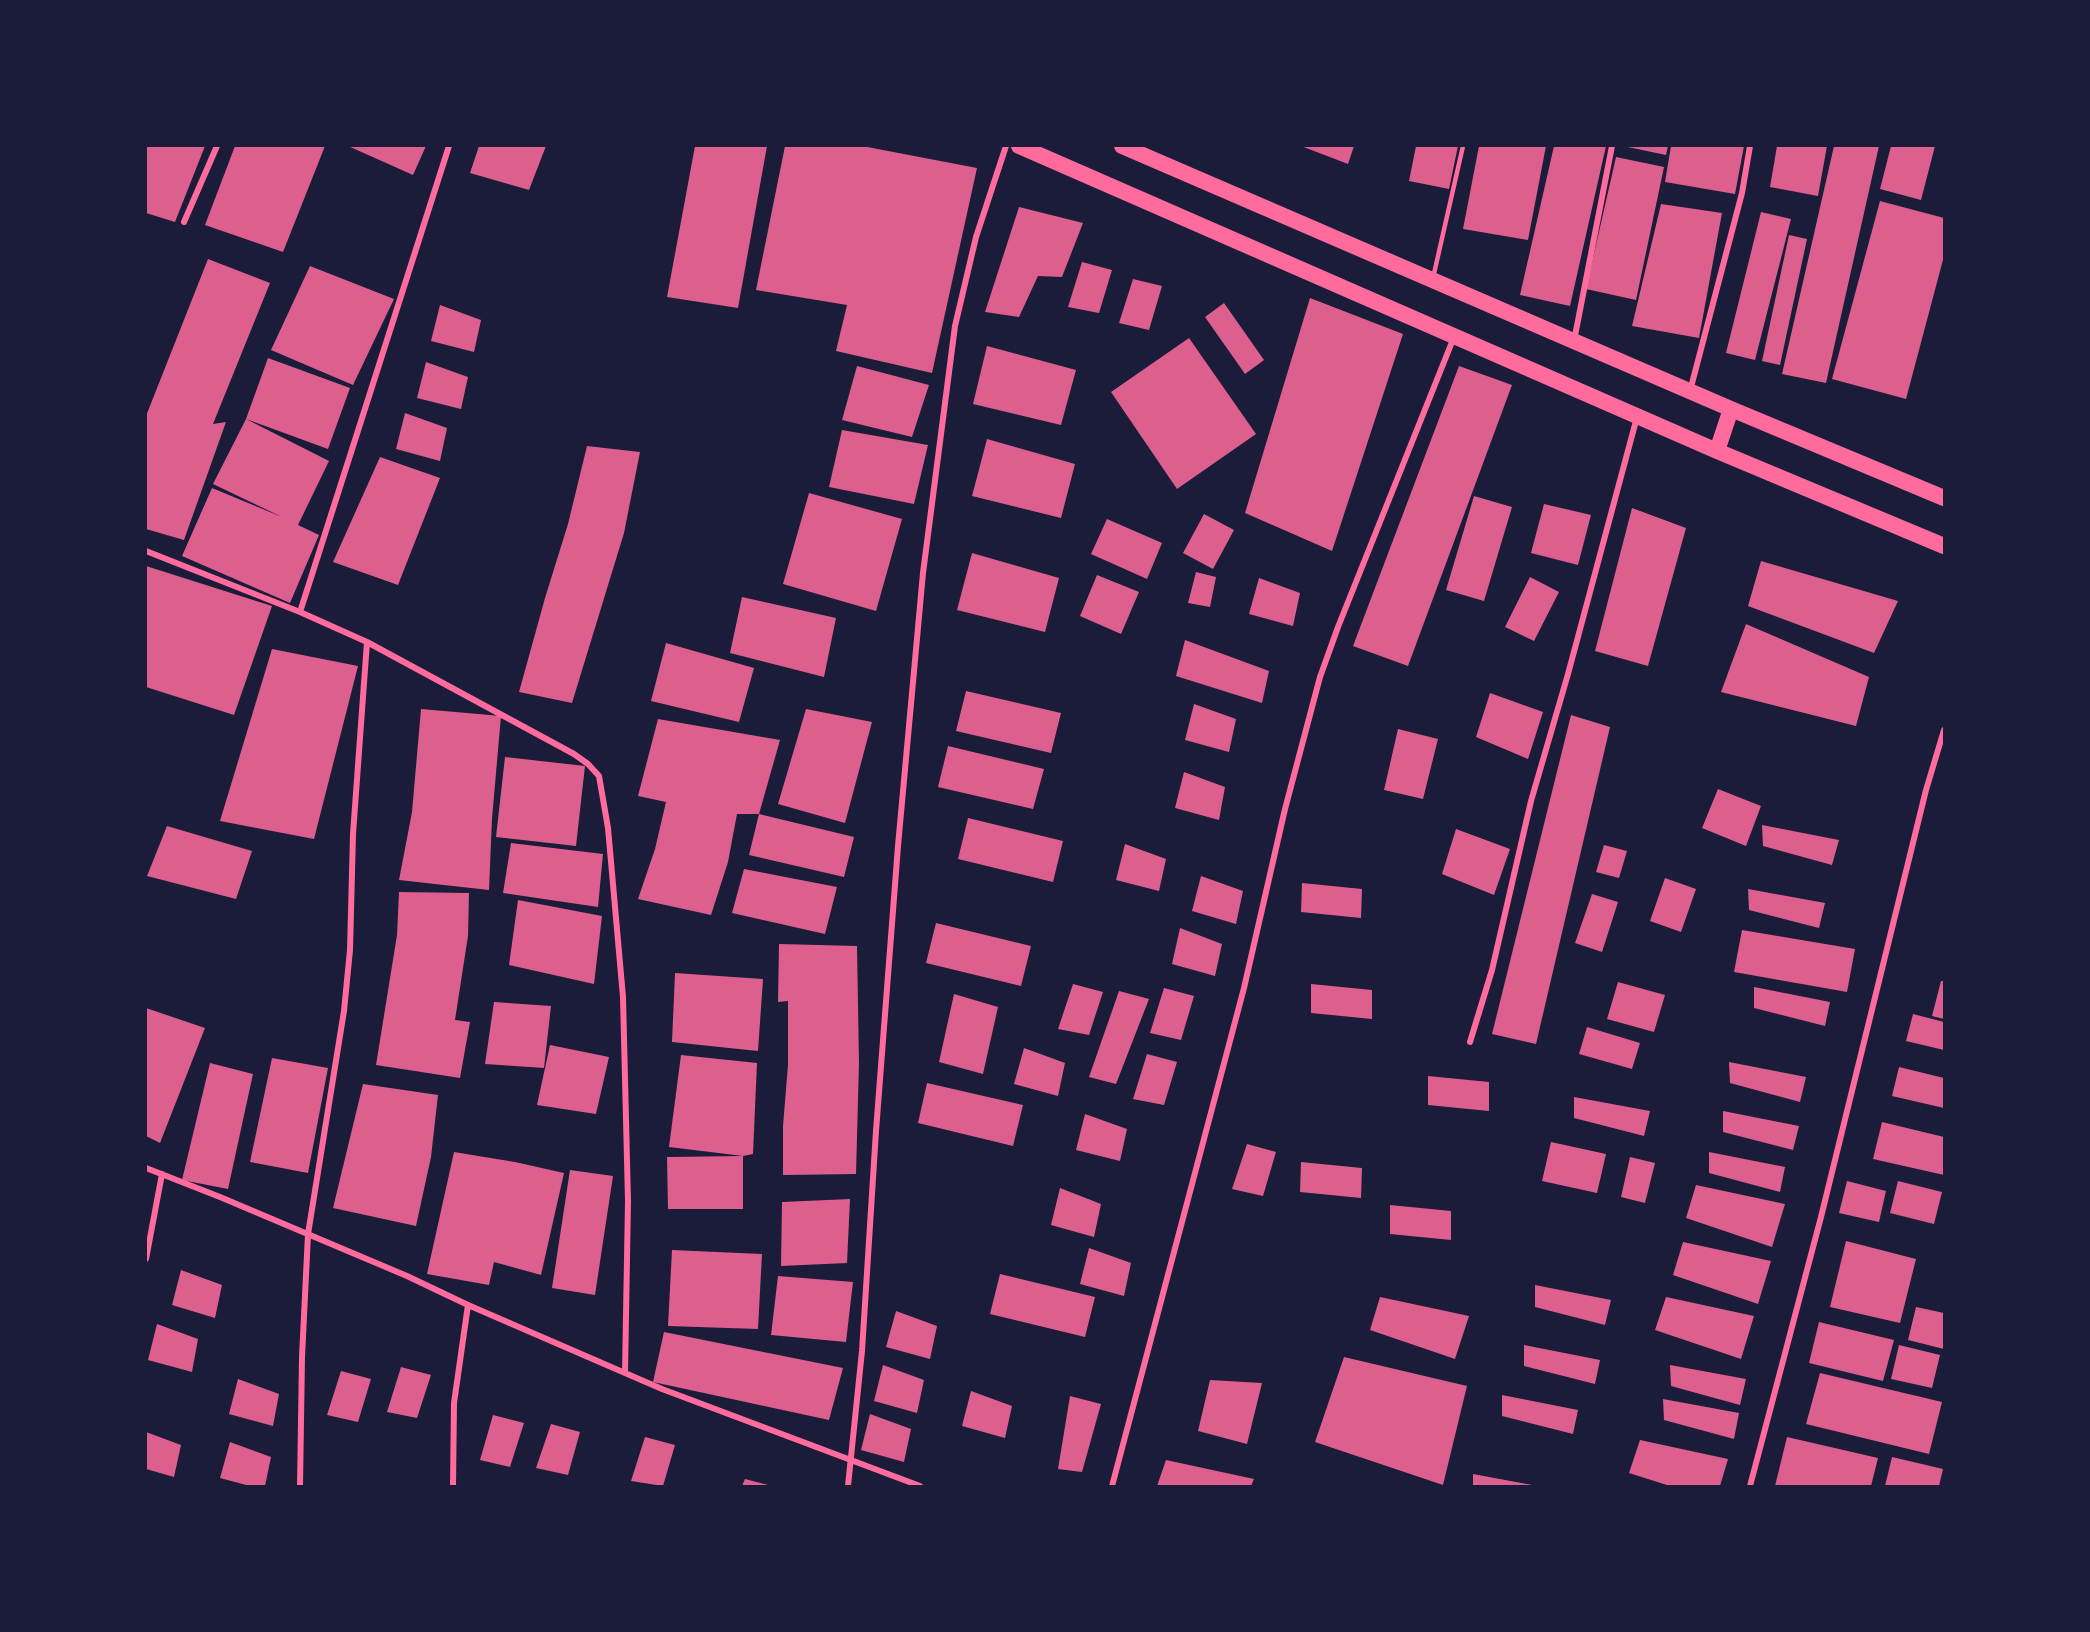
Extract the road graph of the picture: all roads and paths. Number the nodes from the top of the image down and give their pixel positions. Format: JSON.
{"nodes":[{"id":1,"x":217,"y":146,"type":"edge"},
{"id":2,"x":449,"y":146,"type":"edge"},
{"id":3,"x":1006,"y":146,"type":"edge"},
{"id":4,"x":1020,"y":146,"type":"edge"},
{"id":5,"x":1122,"y":146,"type":"edge"},
{"id":6,"x":1463,"y":146,"type":"edge"},
{"id":7,"x":1611,"y":146,"type":"edge"},
{"id":8,"x":1750,"y":146,"type":"edge"},
{"id":9,"x":1141,"y":149,"type":"edge"},
{"id":10,"x":184,"y":222,"type":"dead end"},
{"id":11,"x":1432,"y":280,"type":"junction"},
{"id":12,"x":1455,"y":336,"type":"junction"},
{"id":13,"x":1574,"y":341,"type":"junction"},
{"id":14,"x":1690,"y":392,"type":"junction"},
{"id":15,"x":1731,"y":409,"type":"junction"},
{"id":16,"x":1637,"y":416,"type":"junction"},
{"id":17,"x":1717,"y":451,"type":"junction"},
{"id":18,"x":1944,"y":498,"type":"edge"},
{"id":19,"x":1944,"y":546,"type":"edge"},
{"id":20,"x":146,"y":551,"type":"edge"},
{"id":21,"x":300,"y":612,"type":"junction"},
{"id":22,"x":367,"y":642,"type":"junction"},
{"id":23,"x":1944,"y":730,"type":"edge"},
{"id":24,"x":1470,"y":1042,"type":"dead end"},
{"id":25,"x":146,"y":1168,"type":"edge"},
{"id":26,"x":162,"y":1174,"type":"junction"},
{"id":27,"x":308,"y":1234,"type":"junction"},
{"id":28,"x":146,"y":1259,"type":"edge"},
{"id":29,"x":468,"y":1305,"type":"junction"},
{"id":30,"x":625,"y":1373,"type":"junction"},
{"id":31,"x":850,"y":1461,"type":"junction"},
{"id":32,"x":300,"y":1486,"type":"edge"},
{"id":33,"x":453,"y":1486,"type":"edge"},
{"id":34,"x":848,"y":1486,"type":"edge"},
{"id":35,"x":920,"y":1486,"type":"edge"},
{"id":36,"x":1112,"y":1486,"type":"edge"},
{"id":37,"x":1750,"y":1486,"type":"edge"}],
"edges":[{"from":1,"to":10,"type":"street"},
{"from":2,"to":21,"type":"street"},
{"from":3,"to":31,"type":"street"},
{"from":4,"to":12,"type":"highway"},
{"from":5,"to":9,"type":"highway"},
{"from":6,"to":11,"type":"lane"},
{"from":7,"to":13,"type":"street"},
{"from":8,"to":14,"type":"street"},
{"from":9,"to":11,"type":"highway"},
{"from":11,"to":13,"type":"highway"},
{"from":12,"to":16,"type":"highway"},
{"from":12,"to":36,"type":"street"},
{"from":13,"to":14,"type":"highway"},
{"from":14,"to":15,"type":"highway"},
{"from":15,"to":17,"type":"highway"},
{"from":15,"to":18,"type":"highway"},
{"from":16,"to":17,"type":"highway"},
{"from":16,"to":24,"type":"street"},
{"from":17,"to":19,"type":"highway"},
{"from":20,"to":21,"type":"street"},
{"from":21,"to":22,"type":"street"},
{"from":22,"to":27,"type":"street"},
{"from":22,"to":30,"type":"street"},
{"from":23,"to":37,"type":"street"},
{"from":25,"to":26,"type":"street"},
{"from":26,"to":27,"type":"street"},
{"from":26,"to":28,"type":"street"},
{"from":27,"to":29,"type":"street"},
{"from":27,"to":32,"type":"street"},
{"from":29,"to":30,"type":"street"},
{"from":29,"to":33,"type":"street"},
{"from":30,"to":31,"type":"street"},
{"from":31,"to":34,"type":"street"},
{"from":31,"to":35,"type":"street"}]}
